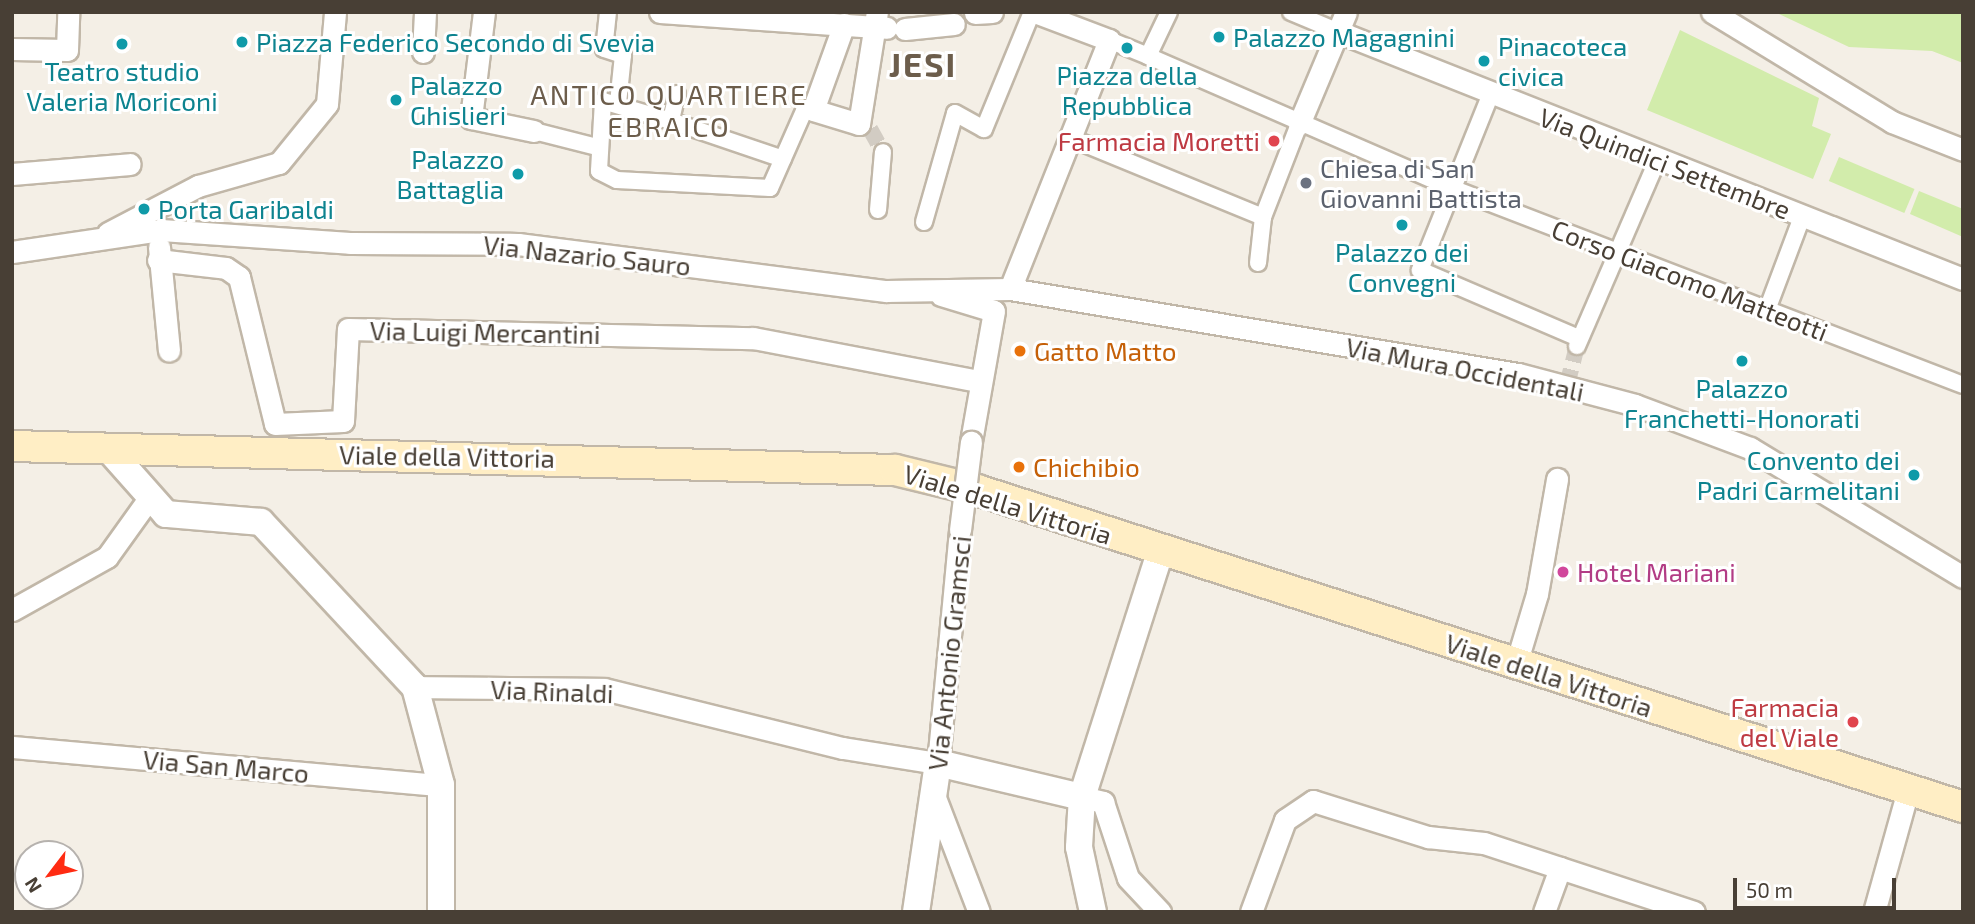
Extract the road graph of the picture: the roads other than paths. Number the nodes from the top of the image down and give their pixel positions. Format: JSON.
{"nodes":[{"id":1,"x":335,"y":12,"type":"edge"},
{"id":2,"x":425,"y":12,"type":"edge"},
{"id":3,"x":484,"y":12,"type":"edge"},
{"id":4,"x":608,"y":12,"type":"edge"},
{"id":5,"x":660,"y":12,"type":"edge"},
{"id":6,"x":992,"y":12,"type":"edge"},
{"id":7,"x":1033,"y":12,"type":"edge"},
{"id":8,"x":1169,"y":12,"type":"edge"},
{"id":9,"x":1291,"y":12,"type":"edge"},
{"id":10,"x":1712,"y":12,"type":"edge"},
{"id":11,"x":975,"y":13,"type":"edge"},
{"id":12,"x":68,"y":21,"type":"edge"},
{"id":13,"x":1343,"y":22,"type":"edge"},
{"id":14,"x":836,"y":24,"type":"junction"},
{"id":15,"x":886,"y":24,"type":"edge"},
{"id":16,"x":954,"y":24,"type":"dead end"},
{"id":17,"x":1109,"y":40,"type":"junction"},
{"id":18,"x":12,"y":49,"type":"edge"},
{"id":19,"x":423,"y":52,"type":"dead end"},
{"id":20,"x":1149,"y":56,"type":"junction"},
{"id":21,"x":677,"y":94,"type":"dead end"},
{"id":22,"x":1490,"y":96,"type":"junction"},
{"id":23,"x":618,"y":103,"type":"junction"},
{"id":24,"x":808,"y":111,"type":"junction"},
{"id":25,"x":671,"y":121,"type":"junction"},
{"id":26,"x":1299,"y":124,"type":"junction"},
{"id":27,"x":534,"y":131,"type":"joint"},
{"id":28,"x":1068,"y":137,"type":"junction"},
{"id":29,"x":597,"y":146,"type":"junction"},
{"id":30,"x":1963,"y":149,"type":"edge"},
{"id":31,"x":883,"y":152,"type":"tunnel mouth"},
{"id":32,"x":783,"y":159,"type":"junction"},
{"id":33,"x":1658,"y":159,"type":"junction"},
{"id":34,"x":130,"y":164,"type":"dead end"},
{"id":35,"x":12,"y":174,"type":"edge"},
{"id":36,"x":1454,"y":189,"type":"junction"},
{"id":37,"x":878,"y":210,"type":"dead end"},
{"id":38,"x":1263,"y":217,"type":"junction"},
{"id":39,"x":1802,"y":217,"type":"junction"},
{"id":40,"x":924,"y":222,"type":"dead end"},
{"id":41,"x":161,"y":230,"type":"junction"},
{"id":42,"x":107,"y":233,"type":"junction"},
{"id":43,"x":12,"y":252,"type":"edge"},
{"id":44,"x":1619,"y":253,"type":"junction"},
{"id":45,"x":159,"y":260,"type":"junction"},
{"id":46,"x":1258,"y":262,"type":"dead end"},
{"id":47,"x":1963,"y":279,"type":"edge"},
{"id":48,"x":1010,"y":289,"type":"junction"},
{"id":49,"x":929,"y":291,"type":"junction"},
{"id":50,"x":1767,"y":310,"type":"junction"},
{"id":51,"x":995,"y":311,"type":"joint"},
{"id":52,"x":169,"y":351,"type":"dead end"},
{"id":53,"x":979,"y":381,"type":"junction"},
{"id":54,"x":1963,"y":385,"type":"edge"},
{"id":55,"x":12,"y":446,"type":"edge"},
{"id":56,"x":111,"y":452,"type":"junction"},
{"id":57,"x":1556,"y":479,"type":"dead end"},
{"id":58,"x":150,"y":497,"type":"junction"},
{"id":59,"x":1161,"y":550,"type":"junction"},
{"id":60,"x":1963,"y":578,"type":"edge"},
{"id":61,"x":12,"y":610,"type":"edge"},
{"id":62,"x":1516,"y":664,"type":"junction"},
{"id":63,"x":415,"y":687,"type":"junction"},
{"id":64,"x":12,"y":747,"type":"edge"},
{"id":65,"x":938,"y":763,"type":"junction"},
{"id":66,"x":441,"y":785,"type":"junction"},
{"id":67,"x":1908,"y":790,"type":"junction"},
{"id":68,"x":934,"y":795,"type":"junction"},
{"id":69,"x":1093,"y":799,"type":"junction"},
{"id":70,"x":1963,"y":807,"type":"edge"},
{"id":71,"x":924,"y":859,"type":"junction"},
{"id":72,"x":964,"y":861,"type":"junction"},
{"id":73,"x":1560,"y":868,"type":"junction"},
{"id":74,"x":1093,"y":909,"type":"edge"},
{"id":75,"x":441,"y":912,"type":"edge"},
{"id":76,"x":916,"y":912,"type":"edge"},
{"id":77,"x":979,"y":912,"type":"edge"},
{"id":78,"x":1160,"y":912,"type":"edge"},
{"id":79,"x":1251,"y":912,"type":"edge"},
{"id":80,"x":1544,"y":912,"type":"edge"},
{"id":81,"x":1694,"y":912,"type":"edge"},
{"id":82,"x":1874,"y":912,"type":"edge"}],
"edges":[{"from":1,"to":42,"type":"street"},
{"from":2,"to":19,"type":"street"},
{"from":3,"to":27,"type":"street"},
{"from":4,"to":23,"type":"street"},
{"from":5,"to":14,"type":"street"},
{"from":6,"to":11,"type":"street"},
{"from":7,"to":17,"type":"street"},
{"from":7,"to":40,"type":"street"},
{"from":8,"to":20,"type":"street"},
{"from":9,"to":13,"type":"street","name":"Via Quindici Settembre"},
{"from":10,"to":30,"type":"street"},
{"from":12,"to":18,"type":"street"},
{"from":13,"to":22,"type":"street","name":"Via Quindici Settembre"},
{"from":13,"to":26,"type":"street"},
{"from":14,"to":15,"type":"street"},
{"from":14,"to":24,"type":"street"},
{"from":15,"to":16,"type":"street"},
{"from":15,"to":24,"type":"street"},
{"from":17,"to":20,"type":"street"},
{"from":17,"to":28,"type":"street"},
{"from":20,"to":26,"type":"street","name":"Corso Giacomo Matteotti"},
{"from":21,"to":25,"type":"street"},
{"from":22,"to":33,"type":"street","name":"Via Quindici Settembre"},
{"from":22,"to":36,"type":"street"},
{"from":23,"to":25,"type":"street"},
{"from":23,"to":29,"type":"street"},
{"from":24,"to":32,"type":"street"},
{"from":25,"to":32,"type":"street"},
{"from":26,"to":36,"type":"street","name":"Corso Giacomo Matteotti"},
{"from":26,"to":38,"type":"street"},
{"from":27,"to":29,"type":"street"},
{"from":28,"to":38,"type":"street"},
{"from":28,"to":48,"type":"street"},
{"from":29,"to":32,"type":"street"},
{"from":31,"to":37,"type":"street"},
{"from":33,"to":39,"type":"street","name":"Via Quindici Settembre"},
{"from":33,"to":44,"type":"street"},
{"from":34,"to":35,"type":"street"},
{"from":36,"to":44,"type":"street","name":"Corso Giacomo Matteotti"},
{"from":36,"to":44,"type":"street"},
{"from":38,"to":46,"type":"street"},
{"from":39,"to":47,"type":"street","name":"Via Quindici Settembre"},
{"from":39,"to":50,"type":"street"},
{"from":41,"to":42,"type":"street","name":"Via Nazario Sauro"},
{"from":41,"to":45,"type":"street"},
{"from":41,"to":49,"type":"street","name":"Via Nazario Sauro"},
{"from":42,"to":43,"type":"street"},
{"from":44,"to":50,"type":"street","name":"Corso Giacomo Matteotti"},
{"from":45,"to":52,"type":"street"},
{"from":45,"to":53,"type":"street","name":"Via Luigi Mercantini"},
{"from":48,"to":49,"type":"street","name":"Via Nazario Sauro"},
{"from":48,"to":60,"type":"street","name":"Via Mura Occidentali"},
{"from":49,"to":51,"type":"street","name":"Via Nazario Sauro"},
{"from":50,"to":54,"type":"street","name":"Corso Giacomo Matteotti"},
{"from":51,"to":53,"type":"street","name":"Via Antonio Gramsci"},
{"from":53,"to":65,"type":"street","name":"Via Antonio Gramsci","bridge":true},
{"from":55,"to":56,"type":"main road","name":"Viale della Vittoria"},
{"from":56,"to":58,"type":"street"},
{"from":56,"to":59,"type":"main road","name":"Viale della Vittoria"},
{"from":57,"to":62,"type":"street"},
{"from":58,"to":61,"type":"street"},
{"from":58,"to":63,"type":"street"},
{"from":59,"to":62,"type":"main road","name":"Viale della Vittoria"},
{"from":59,"to":69,"type":"street"},
{"from":62,"to":67,"type":"main road","name":"Viale della Vittoria"},
{"from":63,"to":65,"type":"street","name":"Via Rinaldi"},
{"from":63,"to":66,"type":"street"},
{"from":64,"to":66,"type":"street","name":"Via San Marco"},
{"from":65,"to":68,"type":"street","name":"Via Antonio Gramsci"},
{"from":65,"to":69,"type":"street","name":"Via Rinaldi"},
{"from":66,"to":75,"type":"street"},
{"from":67,"to":70,"type":"main road","name":"Viale della Vittoria"},
{"from":67,"to":82,"type":"street"},
{"from":68,"to":71,"type":"street","name":"Via Antonio Gramsci"},
{"from":68,"to":72,"type":"street"},
{"from":69,"to":74,"type":"street"},
{"from":69,"to":78,"type":"street"},
{"from":71,"to":72,"type":"street"},
{"from":71,"to":76,"type":"street","name":"Via Antonio Gramsci"},
{"from":72,"to":77,"type":"street"},
{"from":73,"to":79,"type":"street"},
{"from":73,"to":80,"type":"street"},
{"from":73,"to":81,"type":"street"}]}
